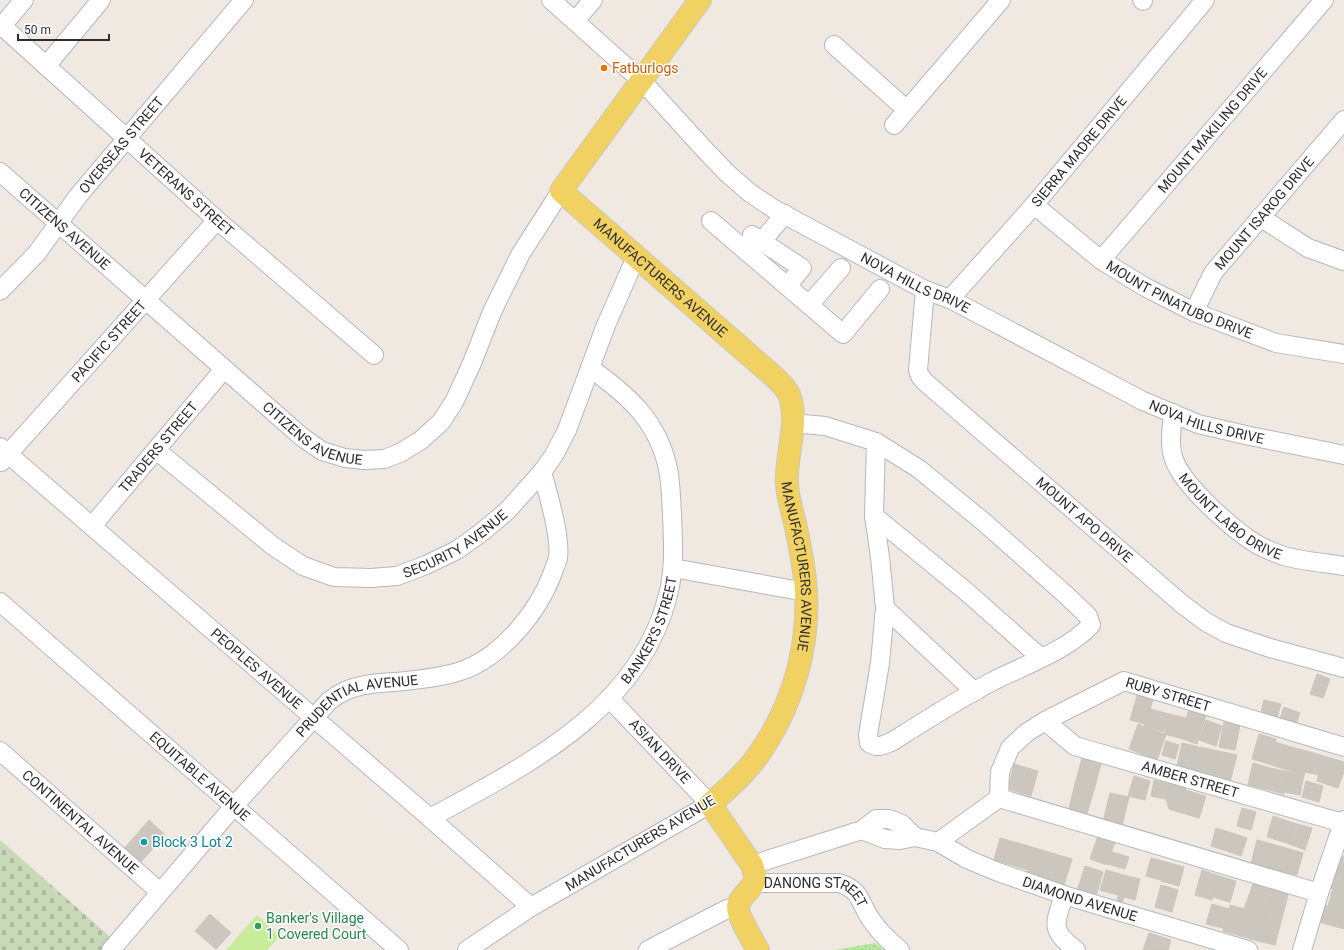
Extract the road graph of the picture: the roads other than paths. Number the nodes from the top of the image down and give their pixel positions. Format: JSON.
{"nodes":[{"id":1,"x":24,"y":0,"type":"edge"},
{"id":2,"x":101,"y":0,"type":"edge"},
{"id":3,"x":244,"y":0,"type":"edge"},
{"id":4,"x":551,"y":0,"type":"edge"},
{"id":5,"x":593,"y":0,"type":"edge"},
{"id":6,"x":699,"y":0,"type":"edge"},
{"id":7,"x":1001,"y":0,"type":"edge"},
{"id":8,"x":1205,"y":0,"type":"edge"},
{"id":9,"x":1324,"y":0,"type":"edge"},
{"id":10,"x":575,"y":21,"type":"junction"},
{"id":11,"x":1,"y":27,"type":"edge"},
{"id":12,"x":834,"y":45,"type":"dead end"},
{"id":13,"x":46,"y":66,"type":"junction"},
{"id":14,"x":642,"y":81,"type":"junction"},
{"id":15,"x":907,"y":110,"type":"junction"},
{"id":16,"x":894,"y":125,"type":"dead end"},
{"id":17,"x":1341,"y":130,"type":"edge"},
{"id":18,"x":127,"y":138,"type":"junction"},
{"id":19,"x":0,"y":172,"type":"edge"},
{"id":20,"x":561,"y":191,"type":"junction"},
{"id":21,"x":1034,"y":205,"type":"junction"},
{"id":22,"x":780,"y":212,"type":"junction"},
{"id":23,"x":1260,"y":217,"type":"junction"},
{"id":24,"x":217,"y":220,"type":"junction"},
{"id":25,"x":711,"y":221,"type":"dead end"},
{"id":26,"x":58,"y":224,"type":"junction"},
{"id":27,"x":754,"y":242,"type":"junction"},
{"id":28,"x":636,"y":257,"type":"junction"},
{"id":29,"x":1101,"y":260,"type":"junction"},
{"id":30,"x":1344,"y":261,"type":"edge"},
{"id":31,"x":841,"y":268,"type":"dead end"},
{"id":32,"x":880,"y":289,"type":"dead end"},
{"id":33,"x":925,"y":290,"type":"junction"},
{"id":34,"x":0,"y":291,"type":"edge"},
{"id":35,"x":950,"y":299,"type":"junction"},
{"id":36,"x":146,"y":300,"type":"junction"},
{"id":37,"x":809,"y":305,"type":"junction"},
{"id":38,"x":1194,"y":312,"type":"junction"},
{"id":39,"x":1344,"y":354,"type":"edge"},
{"id":40,"x":374,"y":355,"type":"dead end"},
{"id":41,"x":590,"y":368,"type":"junction"},
{"id":42,"x":224,"y":369,"type":"junction"},
{"id":43,"x":1173,"y":413,"type":"junction"},
{"id":44,"x":792,"y":423,"type":"junction"},
{"id":45,"x":876,"y":442,"type":"junction"},
{"id":46,"x":156,"y":450,"type":"junction"},
{"id":47,"x":3,"y":455,"type":"edge"},
{"id":48,"x":1344,"y":455,"type":"edge"},
{"id":49,"x":542,"y":472,"type":"junction"},
{"id":50,"x":874,"y":516,"type":"junction"},
{"id":51,"x":92,"y":526,"type":"junction"},
{"id":52,"x":1344,"y":566,"type":"edge"},
{"id":53,"x":673,"y":568,"type":"junction"},
{"id":54,"x":806,"y":592,"type":"junction"},
{"id":55,"x":0,"y":602,"type":"edge"},
{"id":56,"x":885,"y":608,"type":"junction"},
{"id":57,"x":1040,"y":658,"type":"junction"},
{"id":58,"x":1344,"y":668,"type":"edge"},
{"id":59,"x":975,"y":692,"type":"junction"},
{"id":60,"x":609,"y":698,"type":"junction"},
{"id":61,"x":313,"y":717,"type":"junction"},
{"id":62,"x":1045,"y":721,"type":"junction"},
{"id":63,"x":1344,"y":747,"type":"edge"},
{"id":64,"x":0,"y":751,"type":"edge"},
{"id":65,"x":999,"y":798,"type":"junction"},
{"id":66,"x":710,"y":804,"type":"junction"},
{"id":67,"x":234,"y":806,"type":"junction"},
{"id":68,"x":430,"y":818,"type":"junction"},
{"id":69,"x":1344,"y":821,"type":"edge"},
{"id":70,"x":938,"y":842,"type":"junction"},
{"id":71,"x":753,"y":874,"type":"junction"},
{"id":72,"x":160,"y":892,"type":"junction"},
{"id":73,"x":1319,"y":893,"type":"junction"},
{"id":74,"x":1064,"y":895,"type":"junction"},
{"id":75,"x":531,"y":908,"type":"junction"},
{"id":76,"x":738,"y":908,"type":"junction"},
{"id":77,"x":1237,"y":948,"type":"edge"},
{"id":78,"x":653,"y":949,"type":"edge"},
{"id":79,"x":111,"y":950,"type":"edge"},
{"id":80,"x":399,"y":950,"type":"edge"},
{"id":81,"x":467,"y":950,"type":"edge"},
{"id":82,"x":758,"y":950,"type":"edge"},
{"id":83,"x":900,"y":950,"type":"edge"},
{"id":84,"x":1076,"y":950,"type":"edge"},
{"id":85,"x":1302,"y":950,"type":"edge"}],
"edges":[{"from":1,"to":11,"type":"street"},
{"from":2,"to":13,"type":"street"},
{"from":3,"to":18,"type":"street","name":"OVERSEAS STREET"},
{"from":4,"to":10,"type":"street","name":"NOVA HILLS DRIVE"},
{"from":5,"to":10,"type":"street"},
{"from":6,"to":14,"type":"main road"},
{"from":7,"to":15,"type":"street"},
{"from":8,"to":21,"type":"street","name":"SIERRA MADRE DRIVE"},
{"from":9,"to":29,"type":"street","name":"MOUNT MAKILING DRIVE"},
{"from":10,"to":14,"type":"street","name":"NOVA HILLS DRIVE"},
{"from":11,"to":13,"type":"street","name":"VETERANS STREET"},
{"from":12,"to":15,"type":"street"},
{"from":13,"to":18,"type":"street","name":"VETERANS STREET"},
{"from":14,"to":20,"type":"main road"},
{"from":14,"to":22,"type":"street","name":"NOVA HILLS DRIVE"},
{"from":15,"to":16,"type":"street"},
{"from":17,"to":23,"type":"street","name":"MOUNT ISAROG DRIVE"},
{"from":18,"to":24,"type":"street","name":"VETERANS STREET"},
{"from":18,"to":26,"type":"street","name":"OVERSEAS STREET"},
{"from":19,"to":26,"type":"street","name":"CITIZENS AVENUE"},
{"from":20,"to":28,"type":"main road","name":"MANUFACTURERS AVENUE"},
{"from":20,"to":42,"type":"street","name":"CITIZENS AVENUE"},
{"from":21,"to":29,"type":"street","name":"MOUNT PINATUBO DRIVE"},
{"from":21,"to":35,"type":"street","name":"SIERRA MADRE DRIVE"},
{"from":22,"to":27,"type":"street"},
{"from":22,"to":33,"type":"street","name":"NOVA HILLS DRIVE"},
{"from":23,"to":30,"type":"street"},
{"from":23,"to":38,"type":"street","name":"MOUNT ISAROG DRIVE"},
{"from":24,"to":36,"type":"street","name":"PACIFIC STREET"},
{"from":24,"to":40,"type":"street","name":"VETERANS STREET"},
{"from":25,"to":27,"type":"street"},
{"from":26,"to":34,"type":"street","name":"OVERSEAS STREET"},
{"from":26,"to":36,"type":"street","name":"CITIZENS AVENUE"},
{"from":27,"to":37,"type":"street"},
{"from":28,"to":41,"type":"street","name":"SECURITY AVENUE"},
{"from":28,"to":44,"type":"main road","name":"MANUFACTURERS AVENUE"},
{"from":29,"to":38,"type":"street","name":"MOUNT PINATUBO DRIVE"},
{"from":31,"to":37,"type":"street"},
{"from":32,"to":37,"type":"street"},
{"from":33,"to":35,"type":"street","name":"NOVA HILLS DRIVE"},
{"from":33,"to":58,"type":"street","name":"MOUNT APO DRIVE"},
{"from":35,"to":43,"type":"street","name":"NOVA HILLS DRIVE"},
{"from":36,"to":42,"type":"street","name":"CITIZENS AVENUE"},
{"from":36,"to":47,"type":"street","name":"PACIFIC STREET"},
{"from":38,"to":39,"type":"street","name":"MOUNT PINATUBO DRIVE"},
{"from":41,"to":49,"type":"street","name":"SECURITY AVENUE"},
{"from":41,"to":53,"type":"street","name":"BANKER'S STREET"},
{"from":42,"to":46,"type":"street","name":"TRADERS STREET"},
{"from":43,"to":48,"type":"street","name":"NOVA HILLS DRIVE"},
{"from":43,"to":52,"type":"street","name":"MOUNT LABO DRIVE"},
{"from":44,"to":45,"type":"street"},
{"from":44,"to":54,"type":"main road","name":"MANUFACTURERS AVENUE"},
{"from":45,"to":50,"type":"street"},
{"from":45,"to":57,"type":"street"},
{"from":46,"to":49,"type":"street","name":"SECURITY AVENUE"},
{"from":46,"to":51,"type":"street","name":"TRADERS STREET"},
{"from":47,"to":51,"type":"street","name":"PEOPLES AVENUE"},
{"from":49,"to":61,"type":"street","name":"PRUDENTIAL AVENUE"},
{"from":50,"to":56,"type":"street"},
{"from":50,"to":57,"type":"street"},
{"from":51,"to":61,"type":"street","name":"PEOPLES AVENUE"},
{"from":53,"to":54,"type":"street"},
{"from":53,"to":60,"type":"street","name":"BANKER'S STREET"},
{"from":54,"to":66,"type":"main road","name":"MANUFACTURERS AVENUE"},
{"from":55,"to":67,"type":"street","name":"EQUITABLE AVENUE"},
{"from":56,"to":59,"type":"street"},
{"from":56,"to":59,"type":"street"},
{"from":57,"to":59,"type":"street"},
{"from":60,"to":66,"type":"street","name":"ASIAN DRIVE"},
{"from":60,"to":68,"type":"street","name":"BANKER'S STREET"},
{"from":61,"to":67,"type":"street","name":"PRUDENTIAL AVENUE"},
{"from":61,"to":68,"type":"street","name":"PEOPLES AVENUE"},
{"from":62,"to":63,"type":"street","name":"RUBY STREET"},
{"from":62,"to":65,"type":"street","name":"RUBY STREET"},
{"from":62,"to":69,"type":"street","name":"AMBER STREET"},
{"from":64,"to":72,"type":"street","name":"CONTINENTAL AVENUE"},
{"from":65,"to":70,"type":"street"},
{"from":65,"to":73,"type":"street"},
{"from":66,"to":71,"type":"main road"},
{"from":66,"to":75,"type":"street","name":"MANUFACTURERS AVENUE"},
{"from":67,"to":72,"type":"street","name":"PRUDENTIAL AVENUE"},
{"from":67,"to":80,"type":"street","name":"EQUITABLE AVENUE"},
{"from":68,"to":75,"type":"street","name":"PEOPLES AVENUE"},
{"from":69,"to":73,"type":"street"},
{"from":70,"to":71,"type":"street","name":"DIAMOND AVENUE"},
{"from":70,"to":74,"type":"street","name":"DIAMOND AVENUE"},
{"from":71,"to":76,"type":"main road"},
{"from":71,"to":83,"type":"street","name":"DANONG STREET"},
{"from":72,"to":79,"type":"street","name":"PRUDENTIAL AVENUE"},
{"from":73,"to":85,"type":"street"},
{"from":74,"to":77,"type":"street","name":"DIAMOND AVENUE"},
{"from":74,"to":84,"type":"street"},
{"from":75,"to":81,"type":"street","name":"MANUFACTURERS AVENUE"},
{"from":76,"to":78,"type":"street"},
{"from":76,"to":82,"type":"main road"}]}
